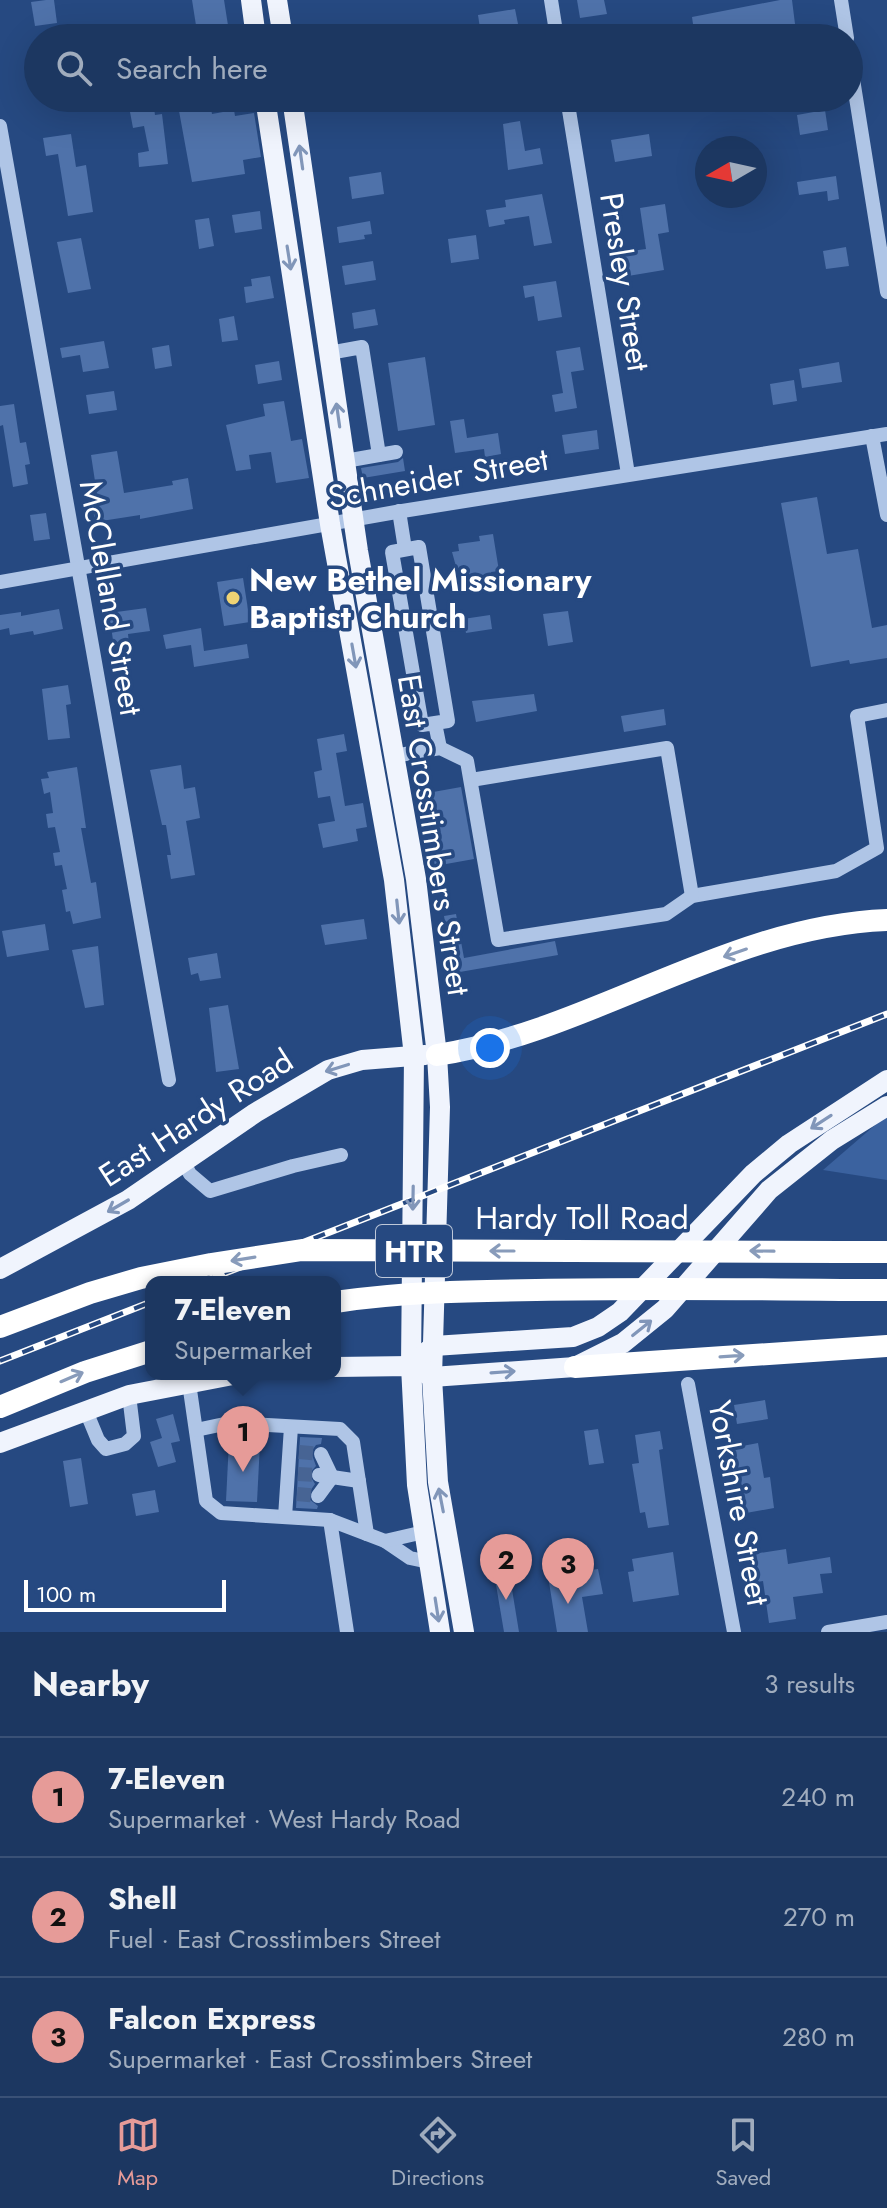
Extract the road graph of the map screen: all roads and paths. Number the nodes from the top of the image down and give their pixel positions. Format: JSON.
{"nodes":[{"id":1,"x":251,"y":0,"type":"edge"},
{"id":2,"x":277,"y":0,"type":"edge"},
{"id":3,"x":551,"y":0,"type":"edge"},
{"id":4,"x":841,"y":0,"type":"edge"},
{"id":5,"x":254,"y":24,"type":"edge"},
{"id":6,"x":281,"y":24,"type":"edge"},
{"id":7,"x":555,"y":24,"type":"edge"},
{"id":8,"x":845,"y":24,"type":"edge"},
{"id":9,"x":268,"y":112,"type":"edge"},
{"id":10,"x":294,"y":112,"type":"edge"},
{"id":11,"x":569,"y":112,"type":"edge"},
{"id":12,"x":857,"y":112,"type":"edge"},
{"id":13,"x":0,"y":126,"type":"edge"},
{"id":14,"x":887,"y":292,"type":"edge"},
{"id":15,"x":329,"y":355,"type":"junction"},
{"id":16,"x":305,"y":359,"type":"junction"},
{"id":17,"x":880,"y":435,"type":"edge"},
{"id":18,"x":396,"y":452,"type":"dead end"},
{"id":19,"x":379,"y":455,"type":"junction"},
{"id":20,"x":345,"y":461,"type":"junction"},
{"id":21,"x":628,"y":474,"type":"junction"},
{"id":22,"x":399,"y":511,"type":"junction"},
{"id":23,"x":887,"y":515,"type":"edge"},
{"id":24,"x":353,"y":520,"type":"junction"},
{"id":25,"x":330,"y":524,"type":"junction"},
{"id":26,"x":405,"y":549,"type":"junction"},
{"id":27,"x":77,"y":568,"type":"junction"},
{"id":28,"x":0,"y":582,"type":"edge"},
{"id":29,"x":887,"y":710,"type":"edge"},
{"id":30,"x":435,"y":723,"type":"junction"},
{"id":31,"x":440,"y":748,"type":"junction"},
{"id":32,"x":394,"y":756,"type":"junction"},
{"id":33,"x":374,"y":761,"type":"junction"},
{"id":34,"x":471,"y":780,"type":"junction"},
{"id":35,"x":882,"y":848,"type":"edge"},
{"id":36,"x":416,"y":879,"type":"junction"},
{"id":37,"x":394,"y":880,"type":"junction"},
{"id":38,"x":692,"y":896,"type":"junction"},
{"id":39,"x":887,"y":920,"type":"edge"},
{"id":40,"x":425,"y":1055,"type":"junction"},
{"id":41,"x":169,"y":1080,"type":"dead end"},
{"id":42,"x":887,"y":1080,"type":"edge"},
{"id":43,"x":887,"y":1106,"type":"edge"},
{"id":44,"x":341,"y":1155,"type":"dead end"},
{"id":45,"x":184,"y":1163,"type":"junction"},
{"id":46,"x":887,"y":1252,"type":"edge"},
{"id":47,"x":0,"y":1269,"type":"edge"},
{"id":48,"x":151,"y":1276,"type":"edge"},
{"id":49,"x":145,"y":1277,"type":"edge"},
{"id":50,"x":887,"y":1290,"type":"edge"},
{"id":51,"x":341,"y":1301,"type":"edge"},
{"id":52,"x":0,"y":1327,"type":"edge"},
{"id":53,"x":434,"y":1346,"type":"junction"},
{"id":54,"x":887,"y":1346,"type":"edge"},
{"id":55,"x":145,"y":1353,"type":"edge"},
{"id":56,"x":411,"y":1366,"type":"junction"},
{"id":57,"x":341,"y":1367,"type":"edge"},
{"id":58,"x":575,"y":1367,"type":"junction"},
{"id":59,"x":432,"y":1377,"type":"junction"},
{"id":60,"x":205,"y":1380,"type":"edge"},
{"id":61,"x":189,"y":1383,"type":"junction"},
{"id":62,"x":688,"y":1384,"type":"dead end"},
{"id":63,"x":129,"y":1395,"type":"junction"},
{"id":64,"x":0,"y":1407,"type":"edge"},
{"id":65,"x":86,"y":1411,"type":"junction"},
{"id":66,"x":291,"y":1427,"type":"junction"},
{"id":67,"x":196,"y":1430,"type":"junction"},
{"id":68,"x":0,"y":1443,"type":"edge"},
{"id":69,"x":299,"y":1452,"type":"dead end"},
{"id":70,"x":321,"y":1454,"type":"dead end"},
{"id":71,"x":293,"y":1473,"type":"junction"},
{"id":72,"x":326,"y":1476,"type":"junction"},
{"id":73,"x":359,"y":1481,"type":"junction"},
{"id":74,"x":297,"y":1494,"type":"dead end"},
{"id":75,"x":318,"y":1496,"type":"dead end"},
{"id":76,"x":285,"y":1517,"type":"junction"},
{"id":77,"x":330,"y":1520,"type":"junction"},
{"id":78,"x":367,"y":1534,"type":"junction"},
{"id":79,"x":425,"y":1535,"type":"junction"},
{"id":80,"x":448,"y":1537,"type":"junction"},
{"id":81,"x":385,"y":1541,"type":"junction"},
{"id":82,"x":429,"y":1562,"type":"junction"},
{"id":83,"x":887,"y":1622,"type":"edge"},
{"id":84,"x":347,"y":1632,"type":"edge"},
{"id":85,"x":440,"y":1632,"type":"edge"},
{"id":86,"x":464,"y":1632,"type":"edge"},
{"id":87,"x":734,"y":1632,"type":"edge"},
{"id":88,"x":828,"y":1632,"type":"edge"}],
"edges":[{"from":1,"to":5,"type":"main road"},
{"from":2,"to":6,"type":"main road"},
{"from":3,"to":7,"type":"street"},
{"from":4,"to":8,"type":"street"},
{"from":9,"to":16,"type":"main road","name":"East Crosstimbers Street","one_way":true},
{"from":15,"to":10,"type":"main road","name":"East Crosstimbers Street","one_way":true},
{"from":11,"to":21,"type":"street","name":"Presley Street"},
{"from":12,"to":14,"type":"street"},
{"from":13,"to":27,"type":"street","name":"McClelland Street"},
{"from":15,"to":16,"type":"main road"},
{"from":15,"to":19,"type":"street"},
{"from":20,"to":15,"type":"main road","name":"East Crosstimbers Street","one_way":true},
{"from":16,"to":25,"type":"main road","name":"East Crosstimbers Street"},
{"from":17,"to":21,"type":"street","name":"Schneider Street"},
{"from":17,"to":23,"type":"street"},
{"from":18,"to":19,"type":"street"},
{"from":19,"to":20,"type":"street"},
{"from":20,"to":24,"type":"main road","name":"East Crosstimbers Street"},
{"from":21,"to":22,"type":"street","name":"Schneider Street"},
{"from":22,"to":24,"type":"street","name":"Schneider Street"},
{"from":22,"to":26,"type":"street"},
{"from":24,"to":25,"type":"street","name":"Schneider Street"},
{"from":24,"to":32,"type":"main road","name":"East Crosstimbers Street"},
{"from":25,"to":27,"type":"street","name":"Schneider Street"},
{"from":25,"to":33,"type":"main road","name":"East Crosstimbers Street","one_way":true},
{"from":26,"to":30,"type":"street"},
{"from":26,"to":30,"type":"street"},
{"from":27,"to":28,"type":"street","name":"Schneider Street"},
{"from":27,"to":41,"type":"street","name":"McClelland Street"},
{"from":29,"to":35,"type":"street"},
{"from":30,"to":31,"type":"street"},
{"from":31,"to":32,"type":"street"},
{"from":31,"to":34,"type":"street"},
{"from":32,"to":33,"type":"main road"},
{"from":32,"to":36,"type":"main road","name":"East Crosstimbers Street"},
{"from":33,"to":37,"type":"main road","name":"East Crosstimbers Street"},
{"from":34,"to":38,"type":"street"},
{"from":34,"to":38,"type":"street"},
{"from":35,"to":38,"type":"street"},
{"from":36,"to":37,"type":"main road"},
{"from":36,"to":40,"type":"main road","name":"East Crosstimbers Street"},
{"from":37,"to":40,"type":"main road","name":"East Crosstimbers Street","one_way":true},
{"from":39,"to":40,"type":"highway","one_way":true},
{"from":40,"to":45,"type":"main road","name":"East Hardy Road","one_way":true},
{"from":40,"to":53,"type":"main road","name":"East Crosstimbers Street"},
{"from":40,"to":56,"type":"main road","name":"East Crosstimbers Street","one_way":true},
{"from":42,"to":53,"type":"main road","one_way":true},
{"from":58,"to":43,"type":"main road","one_way":true},
{"from":44,"to":45,"type":"street"},
{"from":45,"to":47,"type":"main road","name":"East Hardy Road","one_way":true},
{"from":46,"to":48,"type":"highway","name":"Hardy Toll Road","number":"HTR","one_way":true,"bridge":true},
{"from":49,"to":52,"type":"highway","name":"Hardy Toll Road","number":"HTR","one_way":true,"bridge":true},
{"from":50,"to":51,"type":"highway","number":"HTR","bridge":true},
{"from":53,"to":56,"type":"main road"},
{"from":53,"to":59,"type":"main road","name":"East Crosstimbers Street"},
{"from":58,"to":54,"type":"highway","one_way":true},
{"from":64,"to":55,"type":"highway","one_way":true},
{"from":56,"to":57,"type":"main road"},
{"from":56,"to":59,"type":"main road"},
{"from":56,"to":79,"type":"main road","name":"East Crosstimbers Street"},
{"from":59,"to":58,"type":"main road","one_way":true},
{"from":80,"to":59,"type":"main road","name":"East Crosstimbers Street","one_way":true},
{"from":60,"to":61,"type":"main road"},
{"from":61,"to":63,"type":"main road"},
{"from":61,"to":67,"type":"street"},
{"from":62,"to":87,"type":"street","name":"Yorkshire Street"},
{"from":63,"to":65,"type":"main road"},
{"from":63,"to":65,"type":"street"},
{"from":65,"to":68,"type":"main road"},
{"from":66,"to":67,"type":"street"},
{"from":66,"to":71,"type":"street"},
{"from":66,"to":73,"type":"street"},
{"from":67,"to":76,"type":"street"},
{"from":69,"to":71,"type":"street"},
{"from":70,"to":72,"type":"street"},
{"from":71,"to":74,"type":"street"},
{"from":71,"to":76,"type":"street"},
{"from":72,"to":73,"type":"street"},
{"from":72,"to":75,"type":"street"},
{"from":73,"to":78,"type":"street"},
{"from":76,"to":77,"type":"street"},
{"from":77,"to":78,"type":"street"},
{"from":77,"to":84,"type":"street"},
{"from":78,"to":81,"type":"street"},
{"from":79,"to":80,"type":"main road"},
{"from":79,"to":81,"type":"street"},
{"from":79,"to":82,"type":"main road","name":"East Crosstimbers Street"},
{"from":80,"to":86,"type":"main road","name":"East Crosstimbers Street"},
{"from":81,"to":82,"type":"street"},
{"from":82,"to":85,"type":"main road","name":"East Crosstimbers Street","one_way":true},
{"from":83,"to":88,"type":"street"}]}
